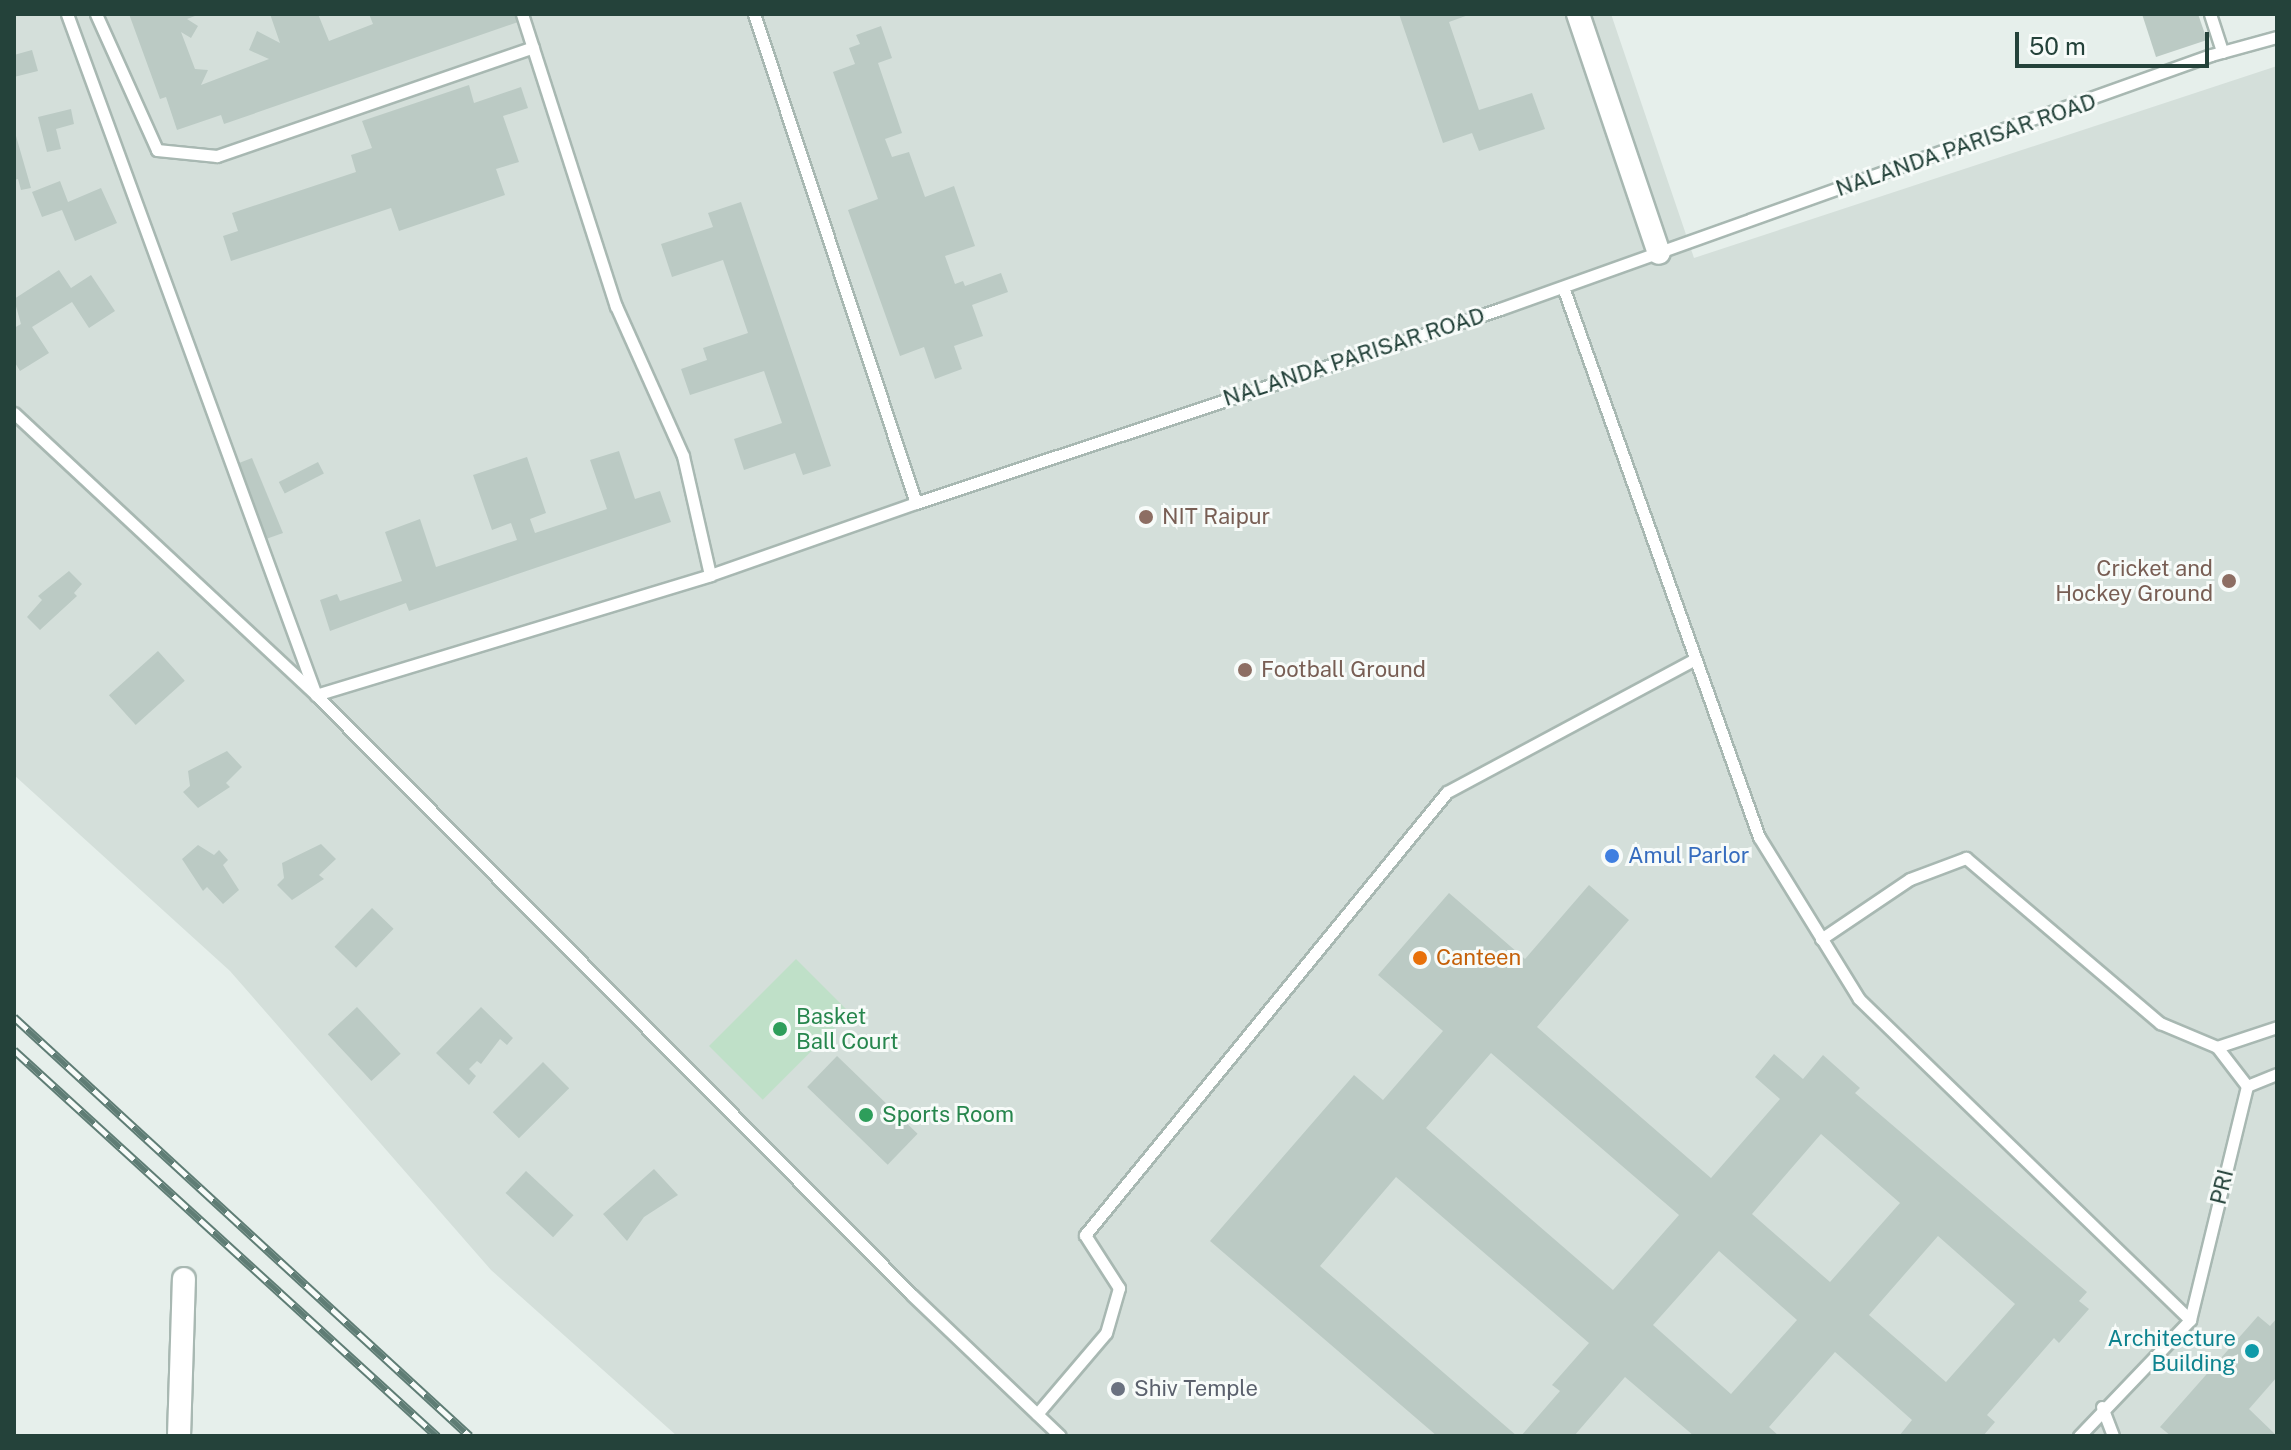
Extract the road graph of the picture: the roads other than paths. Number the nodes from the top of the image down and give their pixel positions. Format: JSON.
{"nodes":[{"id":1,"x":67,"y":14,"type":"edge"},
{"id":2,"x":96,"y":14,"type":"edge"},
{"id":3,"x":522,"y":14,"type":"edge"},
{"id":4,"x":754,"y":14,"type":"edge"},
{"id":5,"x":1578,"y":14,"type":"edge"},
{"id":6,"x":2210,"y":14,"type":"edge"},
{"id":7,"x":2277,"y":37,"type":"edge"},
{"id":8,"x":533,"y":47,"type":"junction"},
{"id":9,"x":2222,"y":52,"type":"junction"},
{"id":10,"x":1659,"y":253,"type":"junction"},
{"id":11,"x":1563,"y":287,"type":"junction"},
{"id":12,"x":14,"y":413,"type":"edge"},
{"id":13,"x":916,"y":503,"type":"junction"},
{"id":14,"x":710,"y":575,"type":"junction"},
{"id":15,"x":1695,"y":659,"type":"junction"},
{"id":16,"x":316,"y":695,"type":"junction"},
{"id":17,"x":1821,"y":939,"type":"junction"},
{"id":18,"x":2277,"y":1027,"type":"edge"},
{"id":19,"x":2217,"y":1047,"type":"junction"},
{"id":20,"x":2277,"y":1074,"type":"edge"},
{"id":21,"x":2247,"y":1086,"type":"junction"},
{"id":22,"x":184,"y":1279,"type":"dead end"},
{"id":23,"x":2190,"y":1320,"type":"junction"},
{"id":24,"x":2102,"y":1407,"type":"junction"},
{"id":25,"x":1037,"y":1414,"type":"junction"},
{"id":26,"x":2114,"y":1434,"type":"edge"},
{"id":27,"x":179,"y":1436,"type":"edge"},
{"id":28,"x":1060,"y":1436,"type":"edge"},
{"id":29,"x":2079,"y":1436,"type":"edge"}],
"edges":[{"from":1,"to":16,"type":"lane"},
{"from":2,"to":8,"type":"lane"},
{"from":3,"to":8,"type":"lane"},
{"from":4,"to":13,"type":"lane"},
{"from":5,"to":10,"type":"street"},
{"from":6,"to":9,"type":"lane"},
{"from":7,"to":9,"type":"lane","name":"NALANDA PARISAR ROAD"},
{"from":8,"to":14,"type":"lane"},
{"from":9,"to":10,"type":"lane","name":"NALANDA PARISAR ROAD"},
{"from":10,"to":11,"type":"lane","name":"NALANDA PARISAR ROAD"},
{"from":11,"to":13,"type":"lane","name":"NALANDA PARISAR ROAD"},
{"from":11,"to":15,"type":"lane"},
{"from":12,"to":16,"type":"lane"},
{"from":13,"to":14,"type":"lane","name":"NALANDA PARISAR ROAD"},
{"from":14,"to":16,"type":"lane","name":"NALANDA PARISAR ROAD"},
{"from":15,"to":17,"type":"lane"},
{"from":15,"to":25,"type":"lane"},
{"from":16,"to":25,"type":"lane"},
{"from":17,"to":19,"type":"lane"},
{"from":17,"to":23,"type":"lane"},
{"from":18,"to":19,"type":"lane"},
{"from":19,"to":21,"type":"lane"},
{"from":20,"to":21,"type":"lane"},
{"from":21,"to":23,"type":"lane","name":"PRI"},
{"from":22,"to":27,"type":"street"},
{"from":23,"to":24,"type":"lane"},
{"from":24,"to":26,"type":"lane"},
{"from":24,"to":29,"type":"lane"},
{"from":25,"to":28,"type":"lane"}]}
